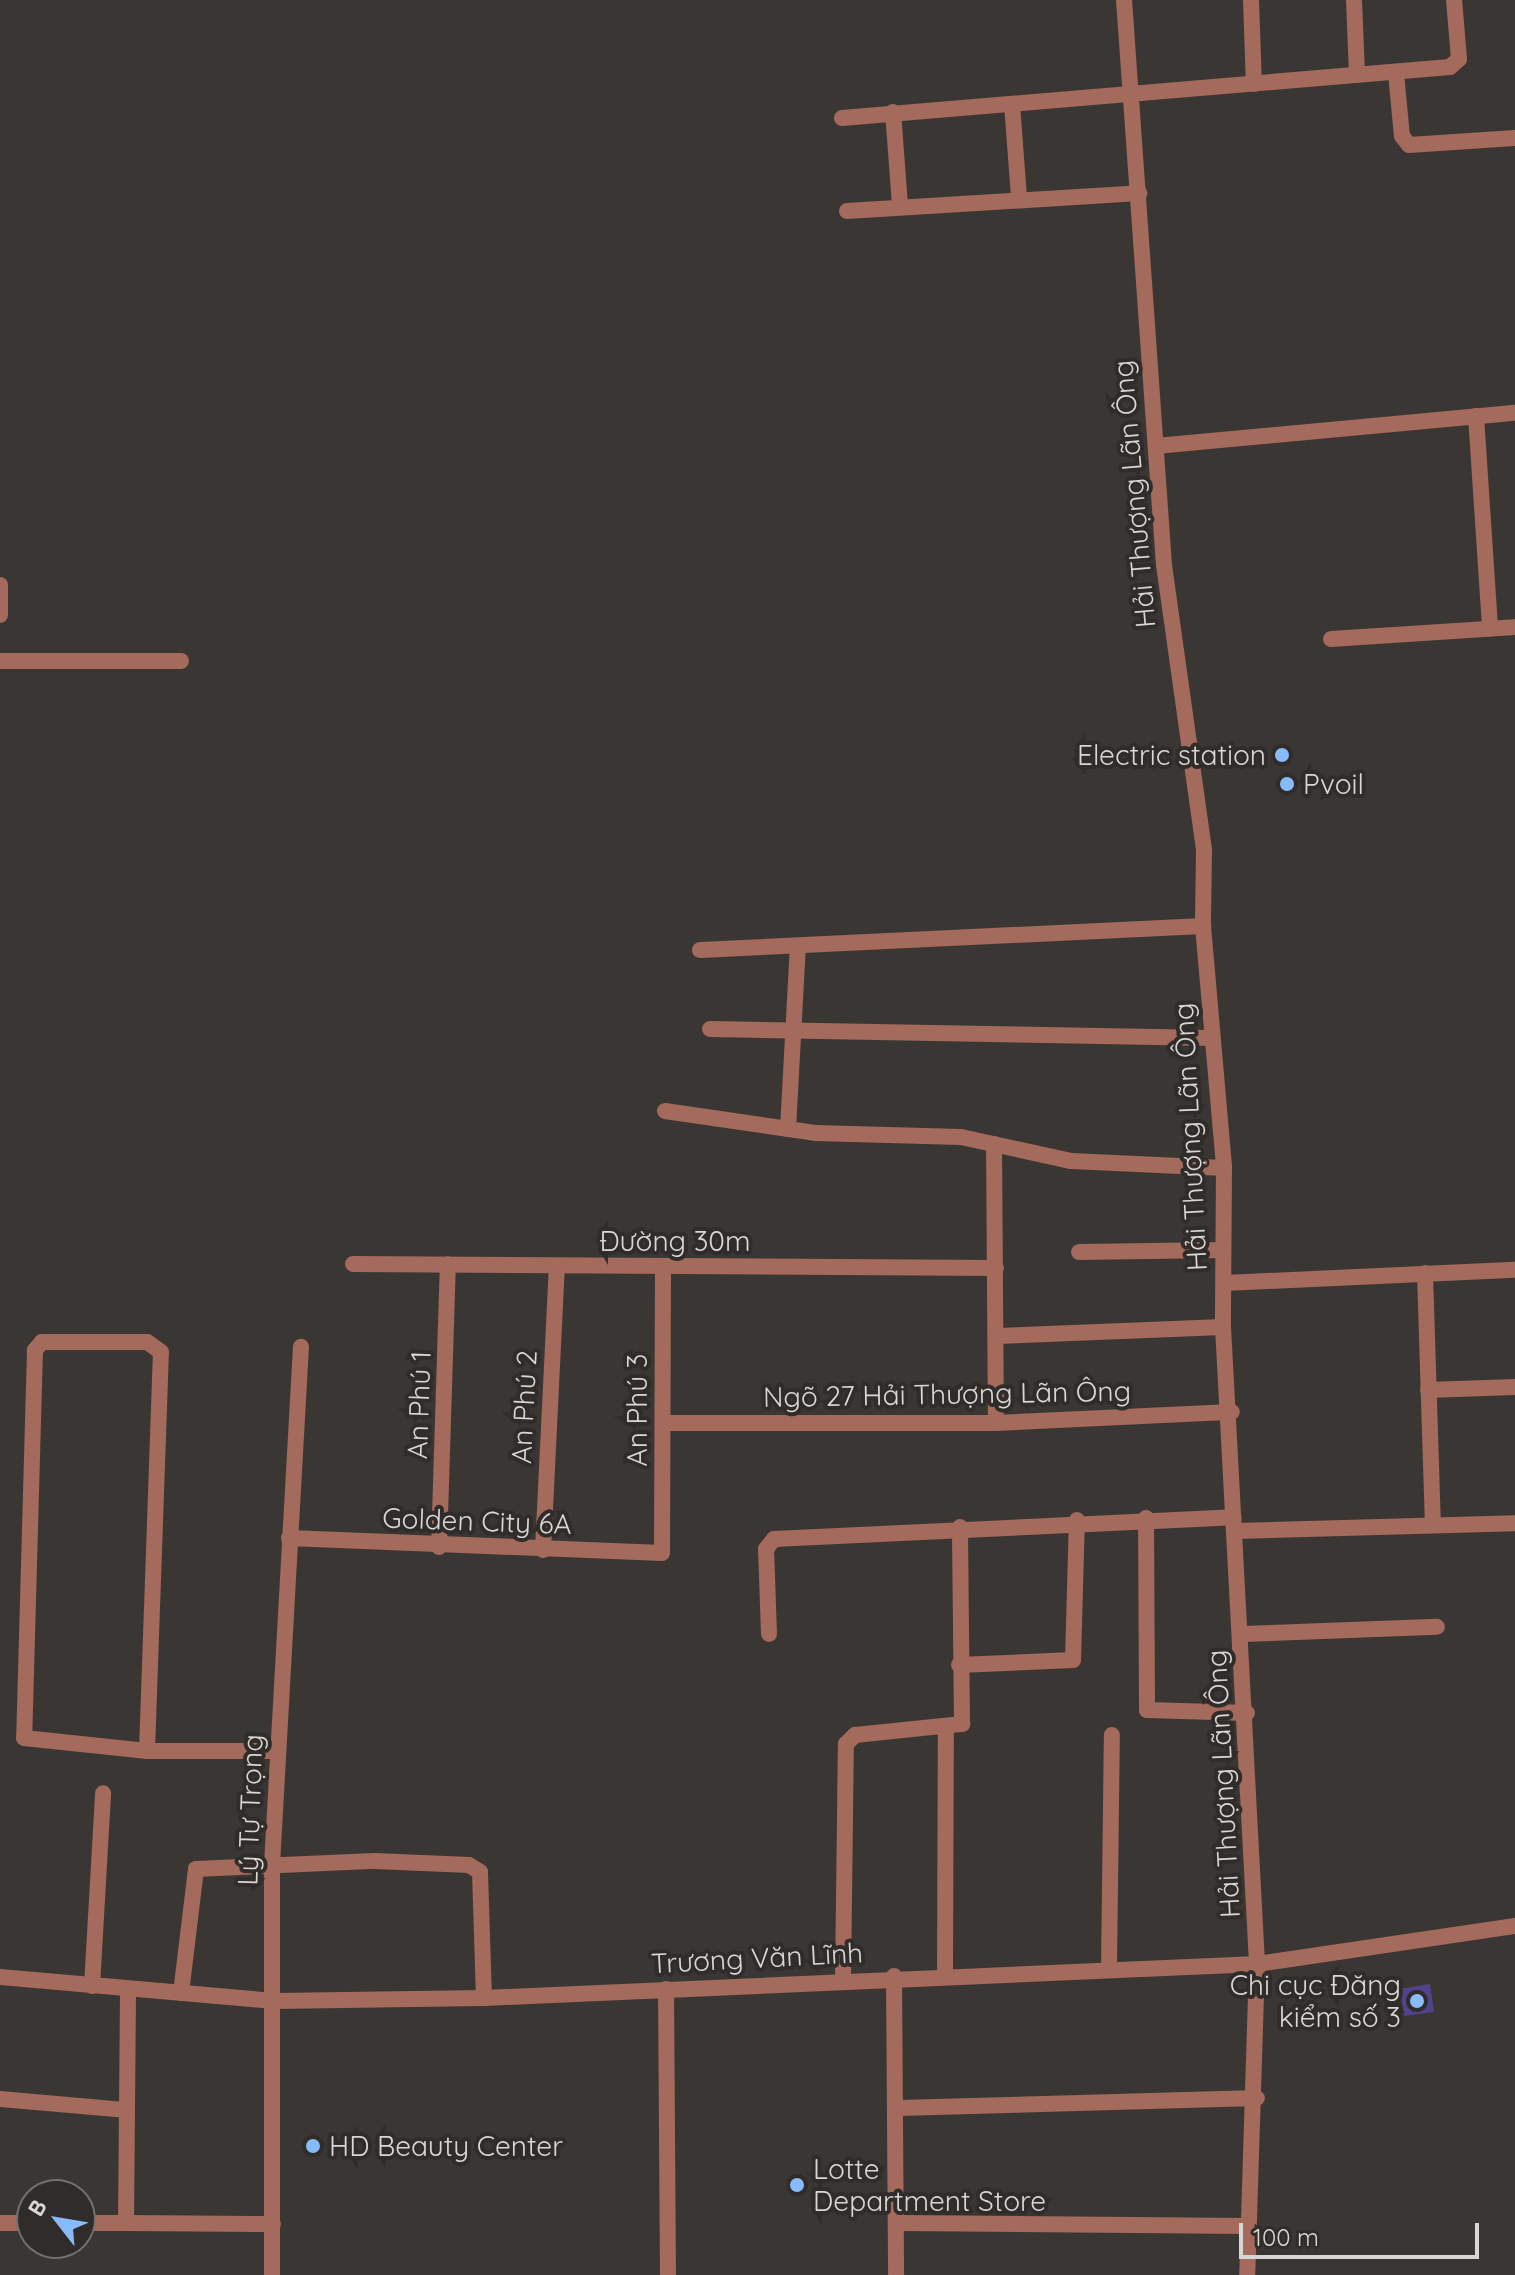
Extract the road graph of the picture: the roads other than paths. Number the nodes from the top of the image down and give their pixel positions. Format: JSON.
{"nodes":[{"id":1,"x":1124,"y":0,"type":"edge"},
{"id":2,"x":1251,"y":0,"type":"edge"},
{"id":3,"x":1354,"y":0,"type":"edge"},
{"id":4,"x":1454,"y":0,"type":"edge"},
{"id":5,"x":1396,"y":73,"type":"junction"},
{"id":6,"x":1357,"y":75,"type":"junction"},
{"id":7,"x":1254,"y":84,"type":"junction"},
{"id":8,"x":1133,"y":96,"type":"junction"},
{"id":9,"x":1012,"y":104,"type":"junction"},
{"id":10,"x":893,"y":112,"type":"junction"},
{"id":11,"x":842,"y":118,"type":"dead end"},
{"id":12,"x":1515,"y":138,"type":"edge"},
{"id":13,"x":1139,"y":193,"type":"junction"},
{"id":14,"x":1019,"y":197,"type":"junction"},
{"id":15,"x":900,"y":206,"type":"junction"},
{"id":16,"x":847,"y":211,"type":"dead end"},
{"id":17,"x":1515,"y":413,"type":"edge"},
{"id":18,"x":1476,"y":416,"type":"junction"},
{"id":19,"x":1156,"y":446,"type":"junction"},
{"id":20,"x":0,"y":585,"type":"edge"},
{"id":21,"x":0,"y":615,"type":"edge"},
{"id":22,"x":1515,"y":627,"type":"edge"},
{"id":23,"x":1490,"y":629,"type":"junction"},
{"id":24,"x":1331,"y":639,"type":"dead end"},
{"id":25,"x":0,"y":661,"type":"edge"},
{"id":26,"x":181,"y":661,"type":"dead end"},
{"id":27,"x":1203,"y":926,"type":"junction"},
{"id":28,"x":798,"y":947,"type":"junction"},
{"id":29,"x":700,"y":950,"type":"dead end"},
{"id":30,"x":710,"y":1029,"type":"dead end"},
{"id":31,"x":792,"y":1034,"type":"junction"},
{"id":32,"x":1212,"y":1038,"type":"junction"},
{"id":33,"x":665,"y":1111,"type":"dead end"},
{"id":34,"x":788,"y":1129,"type":"junction"},
{"id":35,"x":994,"y":1144,"type":"junction"},
{"id":36,"x":1224,"y":1168,"type":"junction"},
{"id":37,"x":1221,"y":1250,"type":"junction"},
{"id":38,"x":1079,"y":1252,"type":"dead end"},
{"id":39,"x":353,"y":1264,"type":"dead end"},
{"id":40,"x":448,"y":1264,"type":"junction"},
{"id":41,"x":557,"y":1266,"type":"junction"},
{"id":42,"x":663,"y":1267,"type":"junction"},
{"id":43,"x":996,"y":1268,"type":"junction"},
{"id":44,"x":1515,"y":1270,"type":"edge"},
{"id":45,"x":1425,"y":1273,"type":"junction"},
{"id":46,"x":1225,"y":1283,"type":"junction"},
{"id":47,"x":1223,"y":1327,"type":"junction"},
{"id":48,"x":998,"y":1336,"type":"junction"},
{"id":49,"x":301,"y":1347,"type":"dead end"},
{"id":50,"x":1515,"y":1387,"type":"edge"},
{"id":51,"x":1428,"y":1390,"type":"junction"},
{"id":52,"x":1232,"y":1412,"type":"junction"},
{"id":53,"x":663,"y":1423,"type":"junction"},
{"id":54,"x":996,"y":1423,"type":"junction"},
{"id":55,"x":1146,"y":1518,"type":"junction"},
{"id":56,"x":1077,"y":1520,"type":"junction"},
{"id":57,"x":1515,"y":1523,"type":"edge"},
{"id":58,"x":1234,"y":1524,"type":"junction"},
{"id":59,"x":1433,"y":1524,"type":"junction"},
{"id":60,"x":960,"y":1527,"type":"junction"},
{"id":61,"x":289,"y":1538,"type":"junction"},
{"id":62,"x":439,"y":1547,"type":"junction"},
{"id":63,"x":543,"y":1550,"type":"junction"},
{"id":64,"x":662,"y":1553,"type":"joint"},
{"id":65,"x":1437,"y":1627,"type":"dead end"},
{"id":66,"x":769,"y":1634,"type":"dead end"},
{"id":67,"x":1242,"y":1634,"type":"junction"},
{"id":68,"x":959,"y":1665,"type":"junction"},
{"id":69,"x":1247,"y":1713,"type":"junction"},
{"id":70,"x":946,"y":1729,"type":"junction"},
{"id":71,"x":1112,"y":1735,"type":"dead end"},
{"id":72,"x":147,"y":1751,"type":"junction"},
{"id":73,"x":277,"y":1751,"type":"junction"},
{"id":74,"x":103,"y":1793,"type":"dead end"},
{"id":75,"x":272,"y":1865,"type":"junction"},
{"id":76,"x":1515,"y":1926,"type":"edge"},
{"id":77,"x":1257,"y":1964,"type":"junction"},
{"id":78,"x":1109,"y":1969,"type":"junction"},
{"id":79,"x":945,"y":1975,"type":"junction"},
{"id":80,"x":894,"y":1976,"type":"junction"},
{"id":81,"x":0,"y":1977,"type":"edge"},
{"id":82,"x":843,"y":1980,"type":"junction"},
{"id":83,"x":92,"y":1986,"type":"junction"},
{"id":84,"x":666,"y":1989,"type":"junction"},
{"id":85,"x":128,"y":1991,"type":"junction"},
{"id":86,"x":181,"y":1993,"type":"junction"},
{"id":87,"x":484,"y":1998,"type":"junction"},
{"id":88,"x":274,"y":2001,"type":"junction"},
{"id":89,"x":1257,"y":2098,"type":"junction"},
{"id":90,"x":0,"y":2099,"type":"edge"},
{"id":91,"x":899,"y":2108,"type":"junction"},
{"id":92,"x":125,"y":2110,"type":"junction"},
{"id":93,"x":96,"y":2223,"type":"edge"},
{"id":94,"x":126,"y":2223,"type":"junction"},
{"id":95,"x":899,"y":2223,"type":"junction"},
{"id":96,"x":273,"y":2224,"type":"junction"},
{"id":97,"x":1248,"y":2226,"type":"junction"},
{"id":98,"x":272,"y":2275,"type":"edge"},
{"id":99,"x":668,"y":2275,"type":"edge"},
{"id":100,"x":896,"y":2275,"type":"edge"},
{"id":101,"x":1247,"y":2275,"type":"edge"}],
"edges":[{"from":1,"to":8,"type":"street","name":"Hải Thượng Lãn Ông"},
{"from":2,"to":7,"type":"street"},
{"from":3,"to":6,"type":"street"},
{"from":4,"to":5,"type":"street"},
{"from":5,"to":6,"type":"street"},
{"from":5,"to":12,"type":"street"},
{"from":6,"to":7,"type":"street"},
{"from":7,"to":8,"type":"street"},
{"from":8,"to":9,"type":"street"},
{"from":8,"to":13,"type":"street","name":"Hải Thượng Lãn Ông"},
{"from":9,"to":10,"type":"street"},
{"from":9,"to":14,"type":"street"},
{"from":10,"to":11,"type":"street"},
{"from":10,"to":15,"type":"street"},
{"from":13,"to":14,"type":"street"},
{"from":13,"to":19,"type":"street","name":"Hải Thượng Lãn Ông"},
{"from":14,"to":15,"type":"street"},
{"from":15,"to":16,"type":"street"},
{"from":17,"to":18,"type":"street"},
{"from":18,"to":19,"type":"street"},
{"from":18,"to":23,"type":"street"},
{"from":19,"to":27,"type":"street","name":"Hải Thượng Lãn Ông"},
{"from":20,"to":21,"type":"street"},
{"from":22,"to":23,"type":"street"},
{"from":23,"to":24,"type":"street"},
{"from":25,"to":26,"type":"street"},
{"from":27,"to":28,"type":"street"},
{"from":27,"to":32,"type":"street","name":"Hải Thượng Lãn Ông"},
{"from":28,"to":29,"type":"street"},
{"from":28,"to":31,"type":"street"},
{"from":30,"to":31,"type":"street"},
{"from":31,"to":32,"type":"street"},
{"from":31,"to":34,"type":"street"},
{"from":32,"to":36,"type":"street","name":"Hải Thượng Lãn Ông"},
{"from":33,"to":34,"type":"street"},
{"from":34,"to":35,"type":"street"},
{"from":35,"to":36,"type":"street"},
{"from":35,"to":43,"type":"street"},
{"from":36,"to":37,"type":"street","name":"Hải Thượng Lãn Ông"},
{"from":37,"to":38,"type":"street"},
{"from":37,"to":46,"type":"street","name":"Hải Thượng Lãn Ông"},
{"from":39,"to":40,"type":"street","name":"Đường 30m"},
{"from":40,"to":41,"type":"street","name":"Đường 30m"},
{"from":40,"to":62,"type":"street","name":"An Phú 1"},
{"from":41,"to":42,"type":"street","name":"Đường 30m"},
{"from":41,"to":63,"type":"street","name":"An Phú 2"},
{"from":42,"to":43,"type":"street","name":"Đường 30m"},
{"from":42,"to":53,"type":"street","name":"An Phú 3"},
{"from":43,"to":48,"type":"street"},
{"from":44,"to":45,"type":"street"},
{"from":45,"to":46,"type":"street"},
{"from":45,"to":51,"type":"street"},
{"from":46,"to":47,"type":"street","name":"Hải Thượng Lãn Ông"},
{"from":47,"to":48,"type":"street"},
{"from":47,"to":52,"type":"street","name":"Hải Thượng Lãn Ông"},
{"from":48,"to":54,"type":"street"},
{"from":49,"to":61,"type":"street","name":"Lý Tự Trọng"},
{"from":50,"to":51,"type":"street"},
{"from":51,"to":59,"type":"street"},
{"from":52,"to":54,"type":"street","name":"Ngõ 27 Hải Thượng Lãn Ông"},
{"from":52,"to":58,"type":"street","name":"Hải Thượng Lãn Ông"},
{"from":53,"to":54,"type":"street","name":"Ngõ 27 Hải Thượng Lãn Ông"},
{"from":53,"to":64,"type":"street","name":"An Phú 3"},
{"from":55,"to":56,"type":"street"},
{"from":55,"to":58,"type":"street"},
{"from":55,"to":69,"type":"street"},
{"from":56,"to":60,"type":"street"},
{"from":56,"to":68,"type":"street"},
{"from":57,"to":59,"type":"street"},
{"from":58,"to":59,"type":"street"},
{"from":58,"to":67,"type":"street","name":"Hải Thượng Lãn Ông"},
{"from":60,"to":66,"type":"street"},
{"from":60,"to":68,"type":"street"},
{"from":61,"to":62,"type":"street","name":"Golden City 6A"},
{"from":61,"to":73,"type":"street","name":"Lý Tự Trọng"},
{"from":62,"to":63,"type":"street","name":"Golden City 6A"},
{"from":63,"to":64,"type":"street","name":"Golden City 6A"},
{"from":65,"to":67,"type":"street"},
{"from":67,"to":69,"type":"street","name":"Hải Thượng Lãn Ông"},
{"from":68,"to":70,"type":"street"},
{"from":69,"to":77,"type":"street","name":"Hải Thượng Lãn Ông"},
{"from":70,"to":79,"type":"street"},
{"from":70,"to":82,"type":"street"},
{"from":71,"to":78,"type":"street"},
{"from":72,"to":72,"type":"street"},
{"from":72,"to":73,"type":"street"},
{"from":73,"to":75,"type":"street","name":"Lý Tự Trọng"},
{"from":74,"to":83,"type":"street"},
{"from":75,"to":86,"type":"street"},
{"from":75,"to":87,"type":"street"},
{"from":75,"to":88,"type":"street","name":"Lý Tự Trọng"},
{"from":76,"to":77,"type":"street","name":"Trương Văn Lĩnh"},
{"from":77,"to":78,"type":"street","name":"Trương Văn Lĩnh"},
{"from":77,"to":89,"type":"street","name":"Hải Thượng Lãn Ông"},
{"from":78,"to":79,"type":"street","name":"Trương Văn Lĩnh"},
{"from":79,"to":80,"type":"street","name":"Trương Văn Lĩnh"},
{"from":80,"to":82,"type":"street","name":"Trương Văn Lĩnh"},
{"from":80,"to":91,"type":"street"},
{"from":81,"to":83,"type":"street","name":"Trương Văn Lĩnh"},
{"from":82,"to":84,"type":"street","name":"Trương Văn Lĩnh"},
{"from":83,"to":85,"type":"street","name":"Trương Văn Lĩnh"},
{"from":84,"to":87,"type":"street","name":"Trương Văn Lĩnh"},
{"from":84,"to":99,"type":"street"},
{"from":85,"to":86,"type":"street","name":"Trương Văn Lĩnh"},
{"from":85,"to":92,"type":"street"},
{"from":86,"to":88,"type":"street","name":"Trương Văn Lĩnh"},
{"from":87,"to":88,"type":"street","name":"Trương Văn Lĩnh"},
{"from":88,"to":96,"type":"street","name":"Lý Tự Trọng"},
{"from":89,"to":91,"type":"street"},
{"from":89,"to":97,"type":"street","name":"Hải Thượng Lãn Ông"},
{"from":90,"to":92,"type":"street"},
{"from":91,"to":95,"type":"street"},
{"from":92,"to":94,"type":"street"},
{"from":93,"to":94,"type":"street"},
{"from":94,"to":96,"type":"street"},
{"from":95,"to":97,"type":"street"},
{"from":95,"to":100,"type":"street"},
{"from":96,"to":98,"type":"street","name":"Lý Tự Trọng"},
{"from":97,"to":101,"type":"street","name":"Hải Thượng Lãn Ông"}]}
